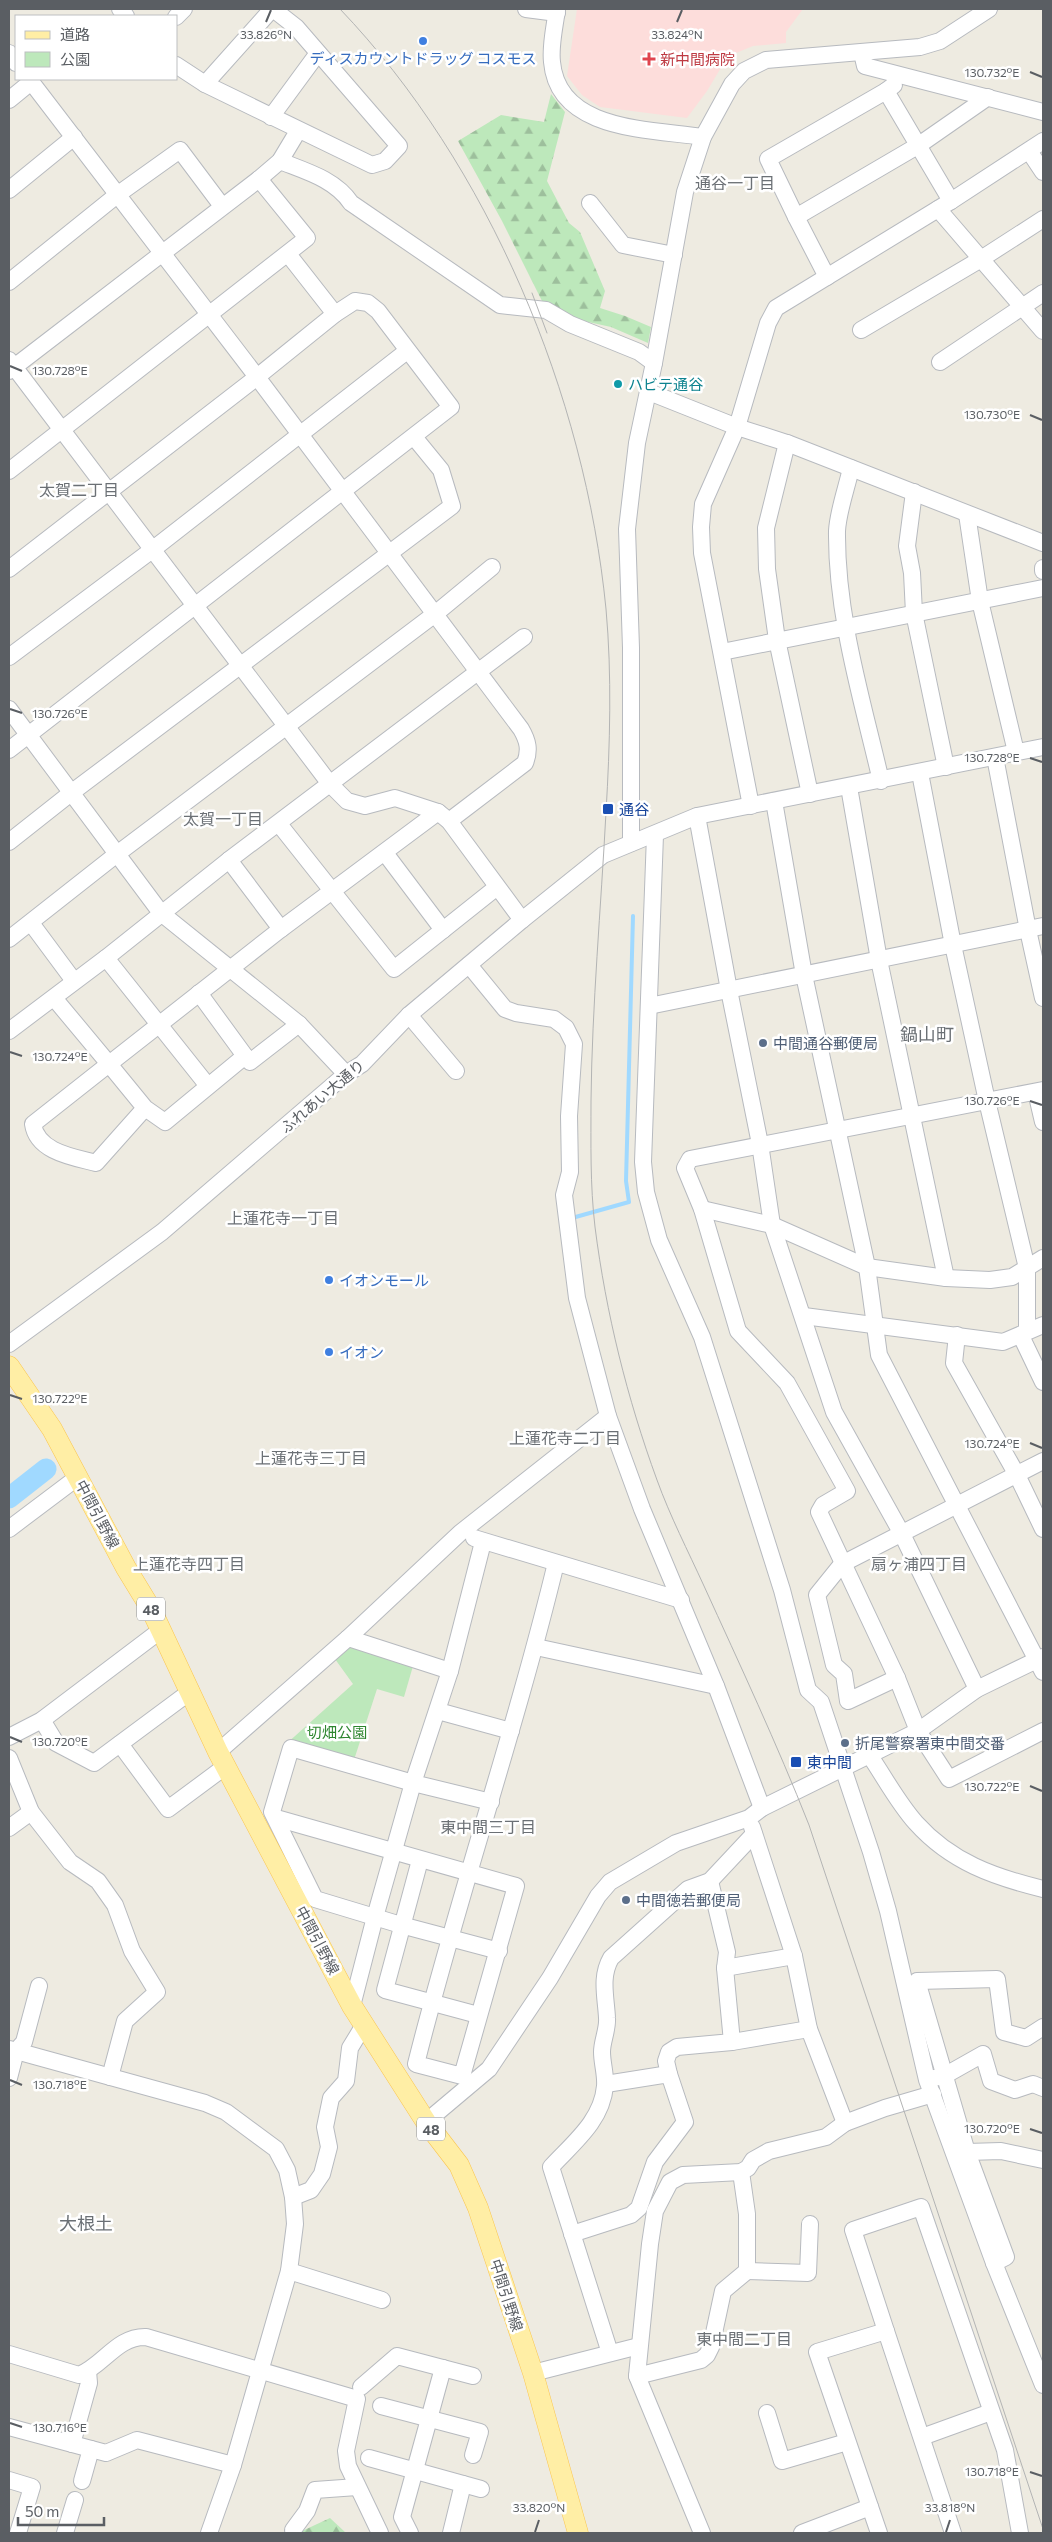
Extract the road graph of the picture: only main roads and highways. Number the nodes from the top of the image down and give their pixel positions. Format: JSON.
{"nodes":[{"id":1,"x":9,"y":1366,"type":"edge"},
{"id":2,"x":578,"y":2533,"type":"edge"}],
"edges":[{"from":1,"to":2,"type":"main road","name":"中間引野線","number":"48"}]}
